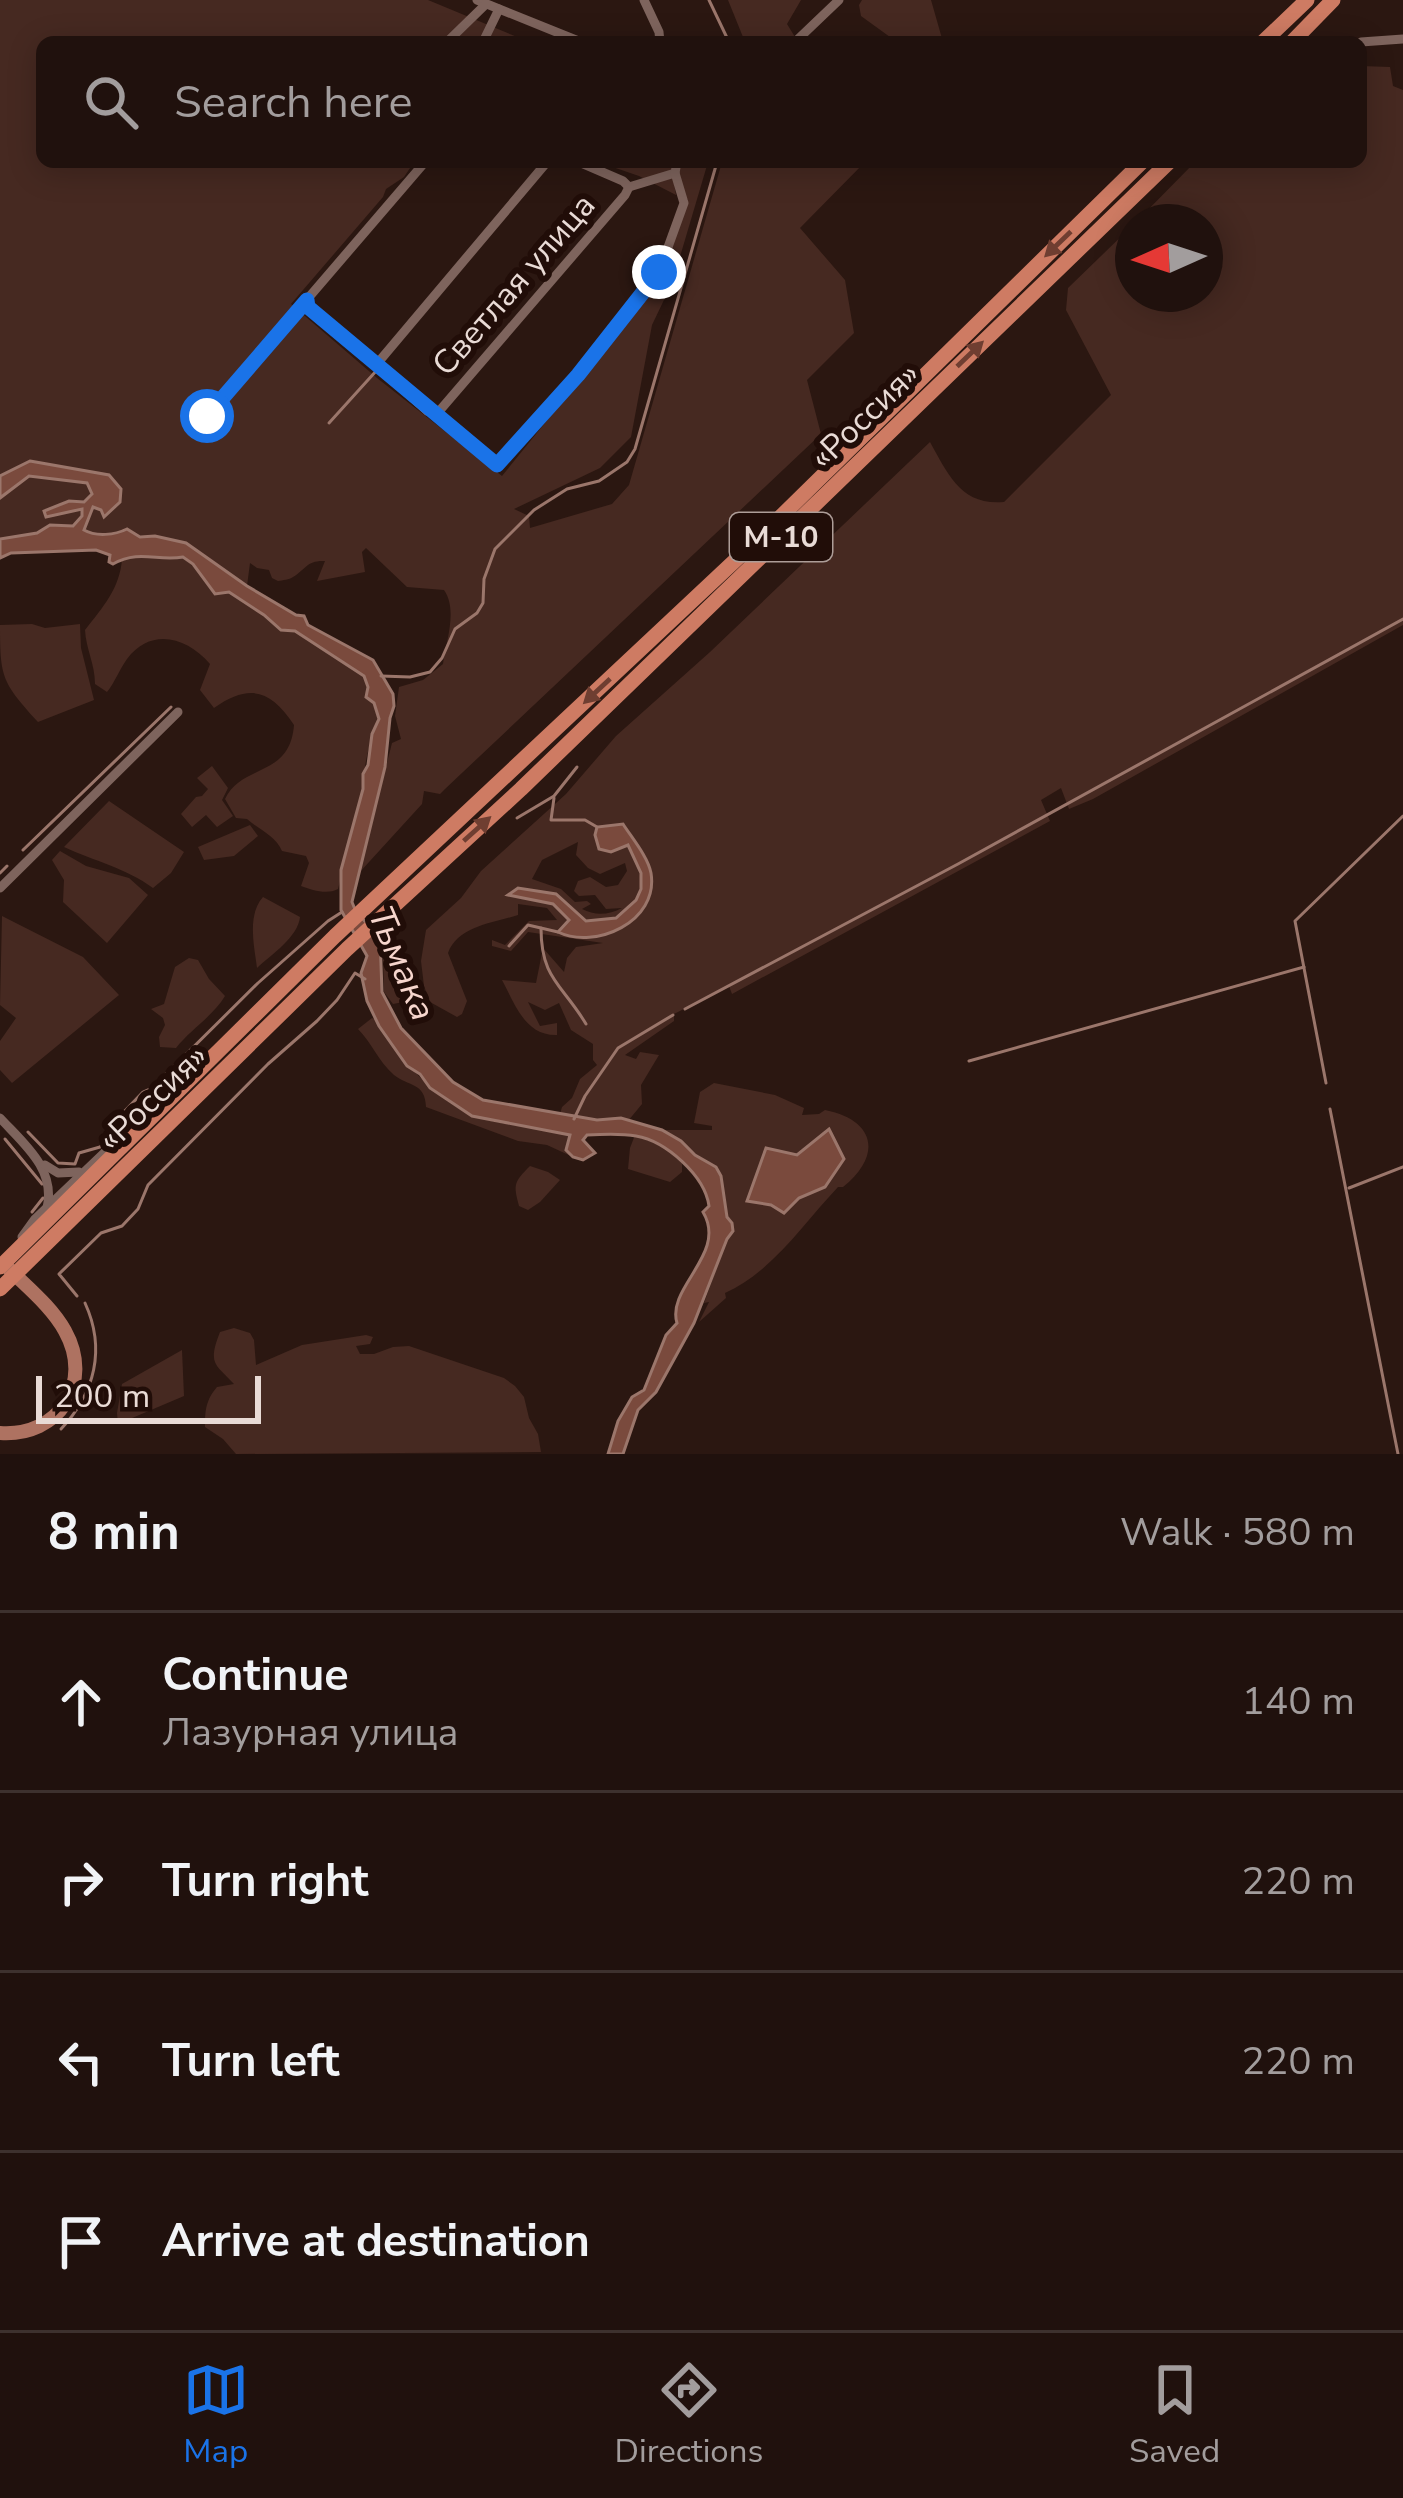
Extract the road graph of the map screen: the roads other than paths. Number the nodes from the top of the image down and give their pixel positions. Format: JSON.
{"nodes":[{"id":1,"x":644,"y":0,"type":"edge"},
{"id":2,"x":822,"y":0,"type":"edge"},
{"id":3,"x":839,"y":0,"type":"edge"},
{"id":4,"x":1307,"y":0,"type":"edge"},
{"id":5,"x":1333,"y":0,"type":"edge"},
{"id":6,"x":481,"y":2,"type":"edge"},
{"id":7,"x":499,"y":9,"type":"junction"},
{"id":8,"x":829,"y":12,"type":"junction"},
{"id":9,"x":452,"y":36,"type":"edge"},
{"id":10,"x":486,"y":36,"type":"edge"},
{"id":11,"x":565,"y":36,"type":"edge"},
{"id":12,"x":659,"y":36,"type":"edge"},
{"id":13,"x":802,"y":36,"type":"edge"},
{"id":14,"x":1269,"y":36,"type":"edge"},
{"id":15,"x":1298,"y":36,"type":"edge"},
{"id":16,"x":1403,"y":39,"type":"edge"},
{"id":17,"x":1367,"y":42,"type":"edge"},
{"id":18,"x":420,"y":168,"type":"edge"},
{"id":19,"x":542,"y":168,"type":"edge"},
{"id":20,"x":593,"y":168,"type":"edge"},
{"id":21,"x":676,"y":168,"type":"edge"},
{"id":22,"x":1136,"y":168,"type":"edge"},
{"id":23,"x":1163,"y":168,"type":"edge"},
{"id":24,"x":629,"y":187,"type":"junction"},
{"id":25,"x":307,"y":300,"type":"junction"},
{"id":26,"x":376,"y":364,"type":"junction"},
{"id":27,"x":207,"y":416,"type":"dead end"},
{"id":28,"x":435,"y":416,"type":"junction"},
{"id":29,"x":178,"y":712,"type":"dead end"},
{"id":30,"x":0,"y":888,"type":"edge"},
{"id":31,"x":385,"y":901,"type":"junction"},
{"id":32,"x":341,"y":942,"type":"junction"},
{"id":33,"x":234,"y":1037,"type":"junction"},
{"id":34,"x":1,"y":1121,"type":"edge"},
{"id":35,"x":40,"y":1162,"type":"junction"},
{"id":36,"x":86,"y":1169,"type":"junction"},
{"id":37,"x":47,"y":1208,"type":"junction"},
{"id":38,"x":0,"y":1264,"type":"edge"},
{"id":39,"x":0,"y":1289,"type":"edge"},
{"id":40,"x":0,"y":1433,"type":"edge"}],
"edges":[{"from":1,"to":12,"type":"street"},
{"from":2,"to":8,"type":"street"},
{"from":3,"to":8,"type":"street"},
{"from":4,"to":14,"type":"highway"},
{"from":5,"to":15,"type":"highway"},
{"from":6,"to":7,"type":"street"},
{"from":6,"to":9,"type":"street"},
{"from":7,"to":10,"type":"street"},
{"from":7,"to":11,"type":"street"},
{"from":8,"to":13,"type":"street"},
{"from":16,"to":17,"type":"street"},
{"from":18,"to":25,"type":"street"},
{"from":19,"to":26,"type":"street"},
{"from":20,"to":24,"type":"street"},
{"from":21,"to":24,"type":"street"},
{"from":21,"to":28,"type":"street"},
{"from":22,"to":31,"type":"highway","name":"«Россия»","number":"М-10","one_way":true},
{"from":31,"to":23,"type":"highway","name":"«Россия»","number":"М-10","one_way":true},
{"from":24,"to":28,"type":"street","name":"Светлая улица"},
{"from":25,"to":26,"type":"street"},
{"from":25,"to":27,"type":"street"},
{"from":26,"to":28,"type":"street"},
{"from":29,"to":30,"type":"street"},
{"from":31,"to":32,"type":"highway","number":"М-10"},
{"from":32,"to":33,"type":"highway","name":"«Россия»","number":"М-10"},
{"from":32,"to":39,"type":"highway","name":"«Россия»","number":"М-10"},
{"from":33,"to":36,"type":"street"},
{"from":33,"to":38,"type":"highway","name":"«Россия»","number":"М-10"},
{"from":34,"to":35,"type":"street"},
{"from":35,"to":36,"type":"street"},
{"from":35,"to":37,"type":"street"},
{"from":36,"to":37,"type":"street"},
{"from":37,"to":38,"type":"street"},
{"from":38,"to":40,"type":"main road"}]}
